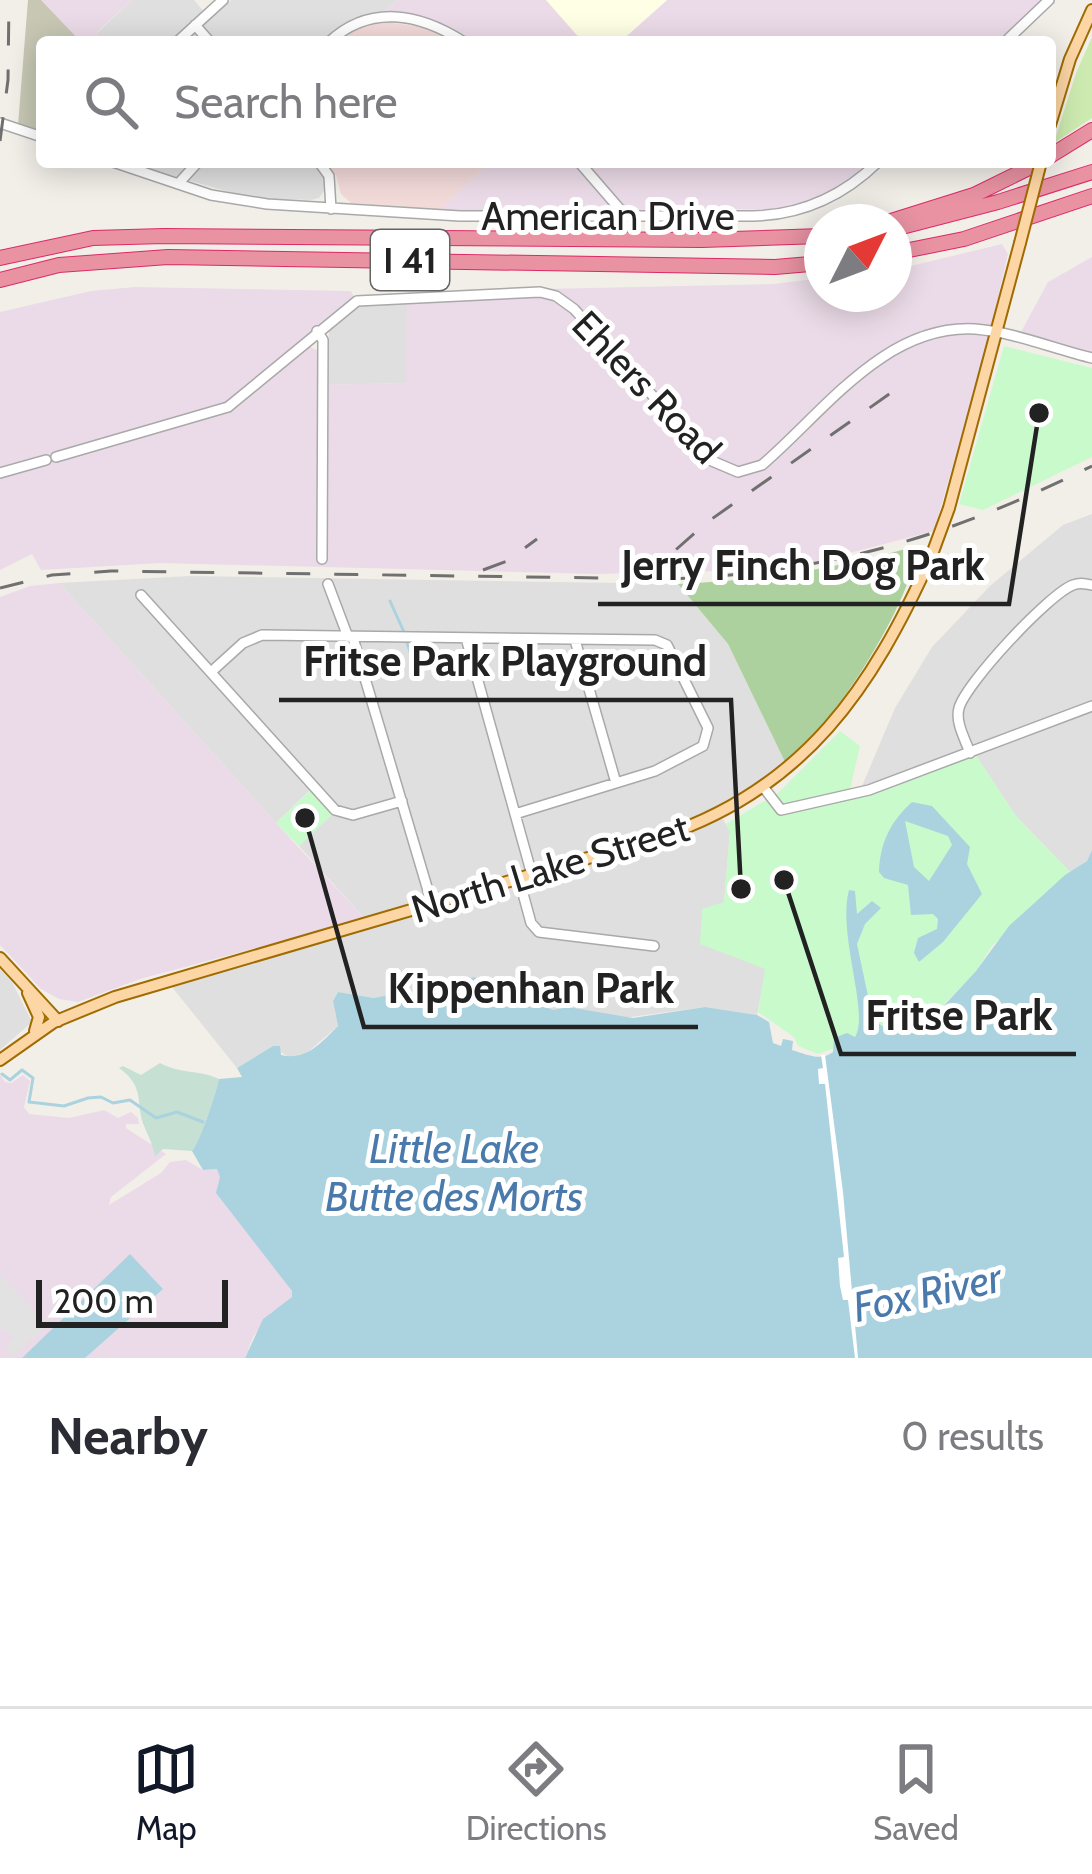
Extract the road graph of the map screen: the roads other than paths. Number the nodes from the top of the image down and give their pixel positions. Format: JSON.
{"nodes":[{"id":1,"x":223,"y":0,"type":"edge"},
{"id":2,"x":1048,"y":0,"type":"edge"},
{"id":3,"x":1092,"y":10,"type":"edge"},
{"id":4,"x":195,"y":25,"type":"junction"},
{"id":5,"x":183,"y":36,"type":"edge"},
{"id":6,"x":205,"y":36,"type":"edge"},
{"id":7,"x":335,"y":36,"type":"edge"},
{"id":8,"x":452,"y":36,"type":"edge"},
{"id":9,"x":1010,"y":36,"type":"edge"},
{"id":10,"x":1056,"y":105,"type":"edge"},
{"id":11,"x":0,"y":123,"type":"edge"},
{"id":12,"x":1092,"y":130,"type":"edge"},
{"id":13,"x":36,"y":135,"type":"edge"},
{"id":14,"x":1056,"y":152,"type":"edge"},
{"id":15,"x":131,"y":168,"type":"edge"},
{"id":16,"x":193,"y":168,"type":"edge"},
{"id":17,"x":322,"y":168,"type":"edge"},
{"id":18,"x":584,"y":168,"type":"edge"},
{"id":19,"x":870,"y":168,"type":"edge"},
{"id":20,"x":1028,"y":168,"type":"edge"},
{"id":21,"x":1039,"y":168,"type":"edge"},
{"id":22,"x":1092,"y":172,"type":"edge"},
{"id":23,"x":178,"y":184,"type":"junction"},
{"id":24,"x":1092,"y":199,"type":"edge"},
{"id":25,"x":331,"y":209,"type":"junction"},
{"id":26,"x":624,"y":214,"type":"junction"},
{"id":27,"x":912,"y":217,"type":"edge"},
{"id":28,"x":912,"y":220,"type":"edge"},
{"id":29,"x":804,"y":237,"type":"edge"},
{"id":30,"x":912,"y":249,"type":"edge"},
{"id":31,"x":0,"y":258,"type":"edge"},
{"id":32,"x":804,"y":265,"type":"edge"},
{"id":33,"x":0,"y":280,"type":"edge"},
{"id":34,"x":317,"y":331,"type":"junction"},
{"id":35,"x":997,"y":334,"type":"junction"},
{"id":36,"x":1092,"y":358,"type":"edge"},
{"id":37,"x":0,"y":473,"type":"edge"},
{"id":38,"x":322,"y":560,"type":"dead end"},
{"id":39,"x":328,"y":584,"type":"dead end"},
{"id":40,"x":1092,"y":585,"type":"edge"},
{"id":41,"x":141,"y":595,"type":"dead end"},
{"id":42,"x":351,"y":638,"type":"junction"},
{"id":43,"x":466,"y":638,"type":"junction"},
{"id":44,"x":575,"y":640,"type":"junction"},
{"id":45,"x":211,"y":672,"type":"junction"},
{"id":46,"x":1092,"y":706,"type":"edge"},
{"id":47,"x":970,"y":753,"type":"junction"},
{"id":48,"x":616,"y":783,"type":"junction"},
{"id":49,"x":764,"y":788,"type":"junction"},
{"id":50,"x":402,"y":801,"type":"junction"},
{"id":51,"x":514,"y":814,"type":"junction"},
{"id":52,"x":532,"y":875,"type":"junction"},
{"id":53,"x":519,"y":879,"type":"junction"},
{"id":54,"x":432,"y":904,"type":"junction"},
{"id":55,"x":654,"y":946,"type":"dead end"},
{"id":56,"x":0,"y":958,"type":"edge"},
{"id":57,"x":24,"y":984,"type":"junction"},
{"id":58,"x":58,"y":1021,"type":"junction"},
{"id":59,"x":34,"y":1035,"type":"junction"},
{"id":60,"x":0,"y":1060,"type":"edge"}],
"edges":[{"from":1,"to":4,"type":"street"},
{"from":2,"to":9,"type":"street"},
{"from":3,"to":10,"type":"main road"},
{"from":4,"to":5,"type":"street"},
{"from":4,"to":6,"type":"street"},
{"from":7,"to":8,"type":"street"},
{"from":11,"to":13,"type":"street"},
{"from":12,"to":14,"type":"highway"},
{"from":15,"to":23,"type":"street","name":"American Drive"},
{"from":16,"to":23,"type":"street"},
{"from":17,"to":25,"type":"street"},
{"from":18,"to":26,"type":"street"},
{"from":19,"to":26,"type":"street","name":"American Drive"},
{"from":20,"to":27,"type":"highway"},
{"from":21,"to":35,"type":"main road","name":"North Lake Street","bridge":true},
{"from":22,"to":28,"type":"highway"},
{"from":23,"to":25,"type":"street","name":"American Drive"},
{"from":24,"to":30,"type":"highway"},
{"from":25,"to":26,"type":"street","name":"American Drive"},
{"from":29,"to":31,"type":"highway","number":"I 41"},
{"from":32,"to":33,"type":"highway","number":"I 41"},
{"from":34,"to":35,"type":"street","name":"Ehlers Road"},
{"from":34,"to":37,"type":"street","name":"Ehlers Road"},
{"from":34,"to":38,"type":"street"},
{"from":35,"to":36,"type":"street","name":"Ehlers Road"},
{"from":35,"to":49,"type":"main road","name":"North Lake Street","bridge":true},
{"from":39,"to":42,"type":"street"},
{"from":40,"to":47,"type":"street"},
{"from":41,"to":45,"type":"street"},
{"from":42,"to":43,"type":"street"},
{"from":42,"to":45,"type":"street"},
{"from":42,"to":50,"type":"street"},
{"from":43,"to":44,"type":"street"},
{"from":43,"to":51,"type":"street"},
{"from":44,"to":48,"type":"street"},
{"from":44,"to":48,"type":"street"},
{"from":45,"to":50,"type":"street"},
{"from":46,"to":47,"type":"street"},
{"from":47,"to":49,"type":"street"},
{"from":48,"to":51,"type":"street"},
{"from":49,"to":52,"type":"main road","name":"North Lake Street"},
{"from":50,"to":54,"type":"street"},
{"from":51,"to":52,"type":"street"},
{"from":52,"to":53,"type":"main road","name":"North Lake Street"},
{"from":53,"to":54,"type":"main road","name":"North Lake Street"},
{"from":53,"to":55,"type":"street"},
{"from":54,"to":58,"type":"main road","name":"North Lake Street"},
{"from":56,"to":57,"type":"main road"},
{"from":57,"to":58,"type":"main road"},
{"from":57,"to":59,"type":"main road"},
{"from":58,"to":59,"type":"main road","name":"North Lake Street"},
{"from":59,"to":60,"type":"main road","name":"North Lake Street"}]}
